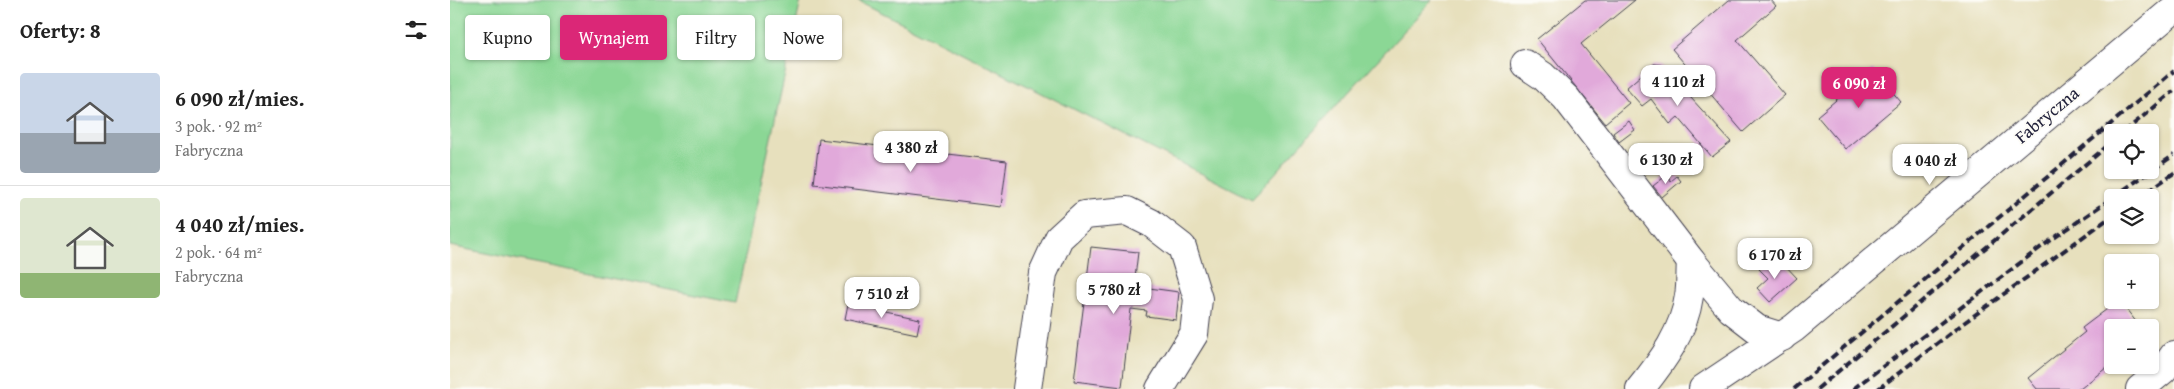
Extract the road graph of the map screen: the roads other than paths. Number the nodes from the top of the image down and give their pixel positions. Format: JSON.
{"nodes":[{"id":1,"x":2174,"y":9,"type":"edge"},
{"id":2,"x":1525,"y":64,"type":"dead end"},
{"id":3,"x":1691,"y":261,"type":"junction"},
{"id":4,"x":1782,"y":336,"type":"junction"},
{"id":5,"x":2170,"y":369,"type":"edge"},
{"id":6,"x":1027,"y":389,"type":"edge"},
{"id":7,"x":1160,"y":389,"type":"edge"},
{"id":8,"x":1640,"y":389,"type":"edge"},
{"id":9,"x":1703,"y":389,"type":"edge"},
{"id":10,"x":2140,"y":389,"type":"edge"}],
"edges":[{"from":1,"to":4,"type":"street","name":"Fabryczna"},
{"from":2,"to":3,"type":"street"},
{"from":3,"to":4,"type":"street"},
{"from":3,"to":8,"type":"street"},
{"from":4,"to":9,"type":"street","name":"Fabryczna"},
{"from":5,"to":10,"type":"street"},
{"from":6,"to":7,"type":"street"}]}
